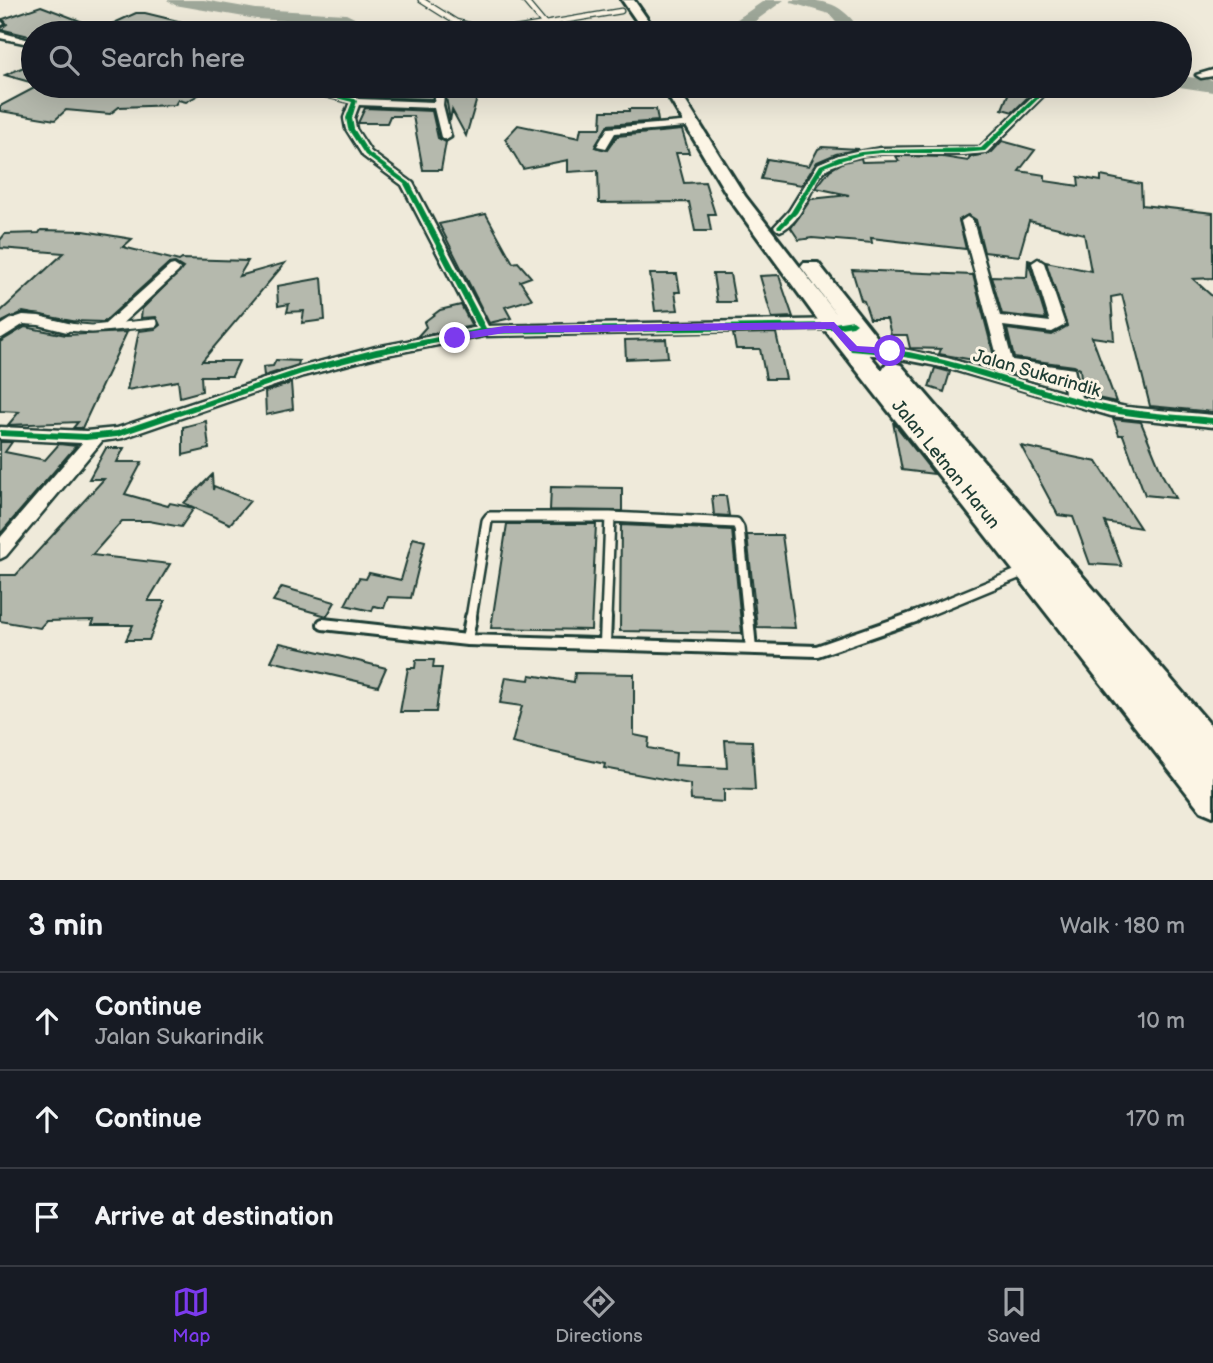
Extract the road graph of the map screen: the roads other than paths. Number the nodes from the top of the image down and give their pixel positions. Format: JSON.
{"nodes":[{"id":1,"x":421,"y":0,"type":"edge"},
{"id":2,"x":524,"y":0,"type":"edge"},
{"id":3,"x":624,"y":7,"type":"edge"},
{"id":4,"x":458,"y":21,"type":"edge"},
{"id":5,"x":542,"y":21,"type":"edge"},
{"id":6,"x":563,"y":21,"type":"edge"},
{"id":7,"x":638,"y":21,"type":"edge"},
{"id":8,"x":0,"y":35,"type":"edge"},
{"id":9,"x":21,"y":40,"type":"edge"},
{"id":10,"x":1213,"y":73,"type":"edge"},
{"id":11,"x":1201,"y":75,"type":"dead end"},
{"id":12,"x":350,"y":98,"type":"edge"},
{"id":13,"x":439,"y":98,"type":"edge"},
{"id":14,"x":677,"y":98,"type":"edge"},
{"id":15,"x":693,"y":98,"type":"edge"},
{"id":16,"x":1036,"y":98,"type":"edge"},
{"id":17,"x":355,"y":103,"type":"junction"},
{"id":18,"x":438,"y":105,"type":"junction"},
{"id":19,"x":693,"y":124,"type":"junction"},
{"id":20,"x":446,"y":136,"type":"dead end"},
{"id":21,"x":602,"y":146,"type":"dead end"},
{"id":22,"x":967,"y":221,"type":"dead end"},
{"id":23,"x":780,"y":227,"type":"junction"},
{"id":24,"x":1038,"y":263,"type":"dead end"},
{"id":25,"x":174,"y":269,"type":"dead end"},
{"id":26,"x":994,"y":320,"type":"junction"},
{"id":27,"x":154,"y":323,"type":"dead end"},
{"id":28,"x":843,"y":324,"type":"junction"},
{"id":29,"x":67,"y":327,"type":"joint"},
{"id":30,"x":110,"y":327,"type":"junction"},
{"id":31,"x":484,"y":331,"type":"junction"},
{"id":32,"x":0,"y":334,"type":"edge"},
{"id":33,"x":864,"y":349,"type":"junction"},
{"id":34,"x":1074,"y":400,"type":"junction"},
{"id":35,"x":1213,"y":421,"type":"edge"},
{"id":36,"x":0,"y":433,"type":"edge"},
{"id":37,"x":98,"y":435,"type":"junction"},
{"id":38,"x":610,"y":517,"type":"junction"},
{"id":39,"x":0,"y":551,"type":"edge"},
{"id":40,"x":1030,"y":569,"type":"junction"},
{"id":41,"x":323,"y":624,"type":"dead end"},
{"id":42,"x":467,"y":640,"type":"junction"},
{"id":43,"x":605,"y":644,"type":"junction"},
{"id":44,"x":751,"y":649,"type":"junction"},
{"id":45,"x":1213,"y":754,"type":"edge"},
{"id":46,"x":1213,"y":799,"type":"edge"}],
"edges":[{"from":1,"to":4,"type":"lane"},
{"from":2,"to":5,"type":"lane"},
{"from":3,"to":6,"type":"lane"},
{"from":3,"to":7,"type":"main road"},
{"from":8,"to":9,"type":"street"},
{"from":10,"to":11,"type":"street"},
{"from":12,"to":17,"type":"street"},
{"from":13,"to":18,"type":"street"},
{"from":14,"to":19,"type":"main road","name":"Jalan Letnan Harun"},
{"from":15,"to":23,"type":"main road","name":"Jalan Letnan Harun"},
{"from":16,"to":23,"type":"street"},
{"from":17,"to":18,"type":"street"},
{"from":17,"to":31,"type":"street"},
{"from":18,"to":20,"type":"street"},
{"from":19,"to":21,"type":"street"},
{"from":19,"to":28,"type":"main road","name":"Jalan Letnan Harun"},
{"from":22,"to":26,"type":"street"},
{"from":23,"to":28,"type":"main road","name":"Jalan Letnan Harun"},
{"from":24,"to":26,"type":"street"},
{"from":25,"to":30,"type":"street"},
{"from":26,"to":34,"type":"street"},
{"from":27,"to":30,"type":"lane"},
{"from":28,"to":31,"type":"street"},
{"from":28,"to":33,"type":"main road","name":"Jalan Letnan Harun"},
{"from":29,"to":30,"type":"lane"},
{"from":29,"to":32,"type":"street"},
{"from":31,"to":37,"type":"street"},
{"from":33,"to":34,"type":"street","name":"Jalan Sukarindik"},
{"from":33,"to":40,"type":"main road","name":"Jalan Letnan Harun"},
{"from":33,"to":45,"type":"main road","name":"Jalan Letnan Harun"},
{"from":34,"to":35,"type":"street","name":"Jalan Sukarindik"},
{"from":36,"to":37,"type":"street"},
{"from":37,"to":39,"type":"street"},
{"from":38,"to":42,"type":"lane"},
{"from":38,"to":43,"type":"lane"},
{"from":38,"to":44,"type":"lane"},
{"from":40,"to":44,"type":"lane"},
{"from":40,"to":46,"type":"main road","name":"Jalan Letnan Harun"},
{"from":41,"to":42,"type":"lane"},
{"from":42,"to":43,"type":"lane"},
{"from":43,"to":44,"type":"lane"}]}
